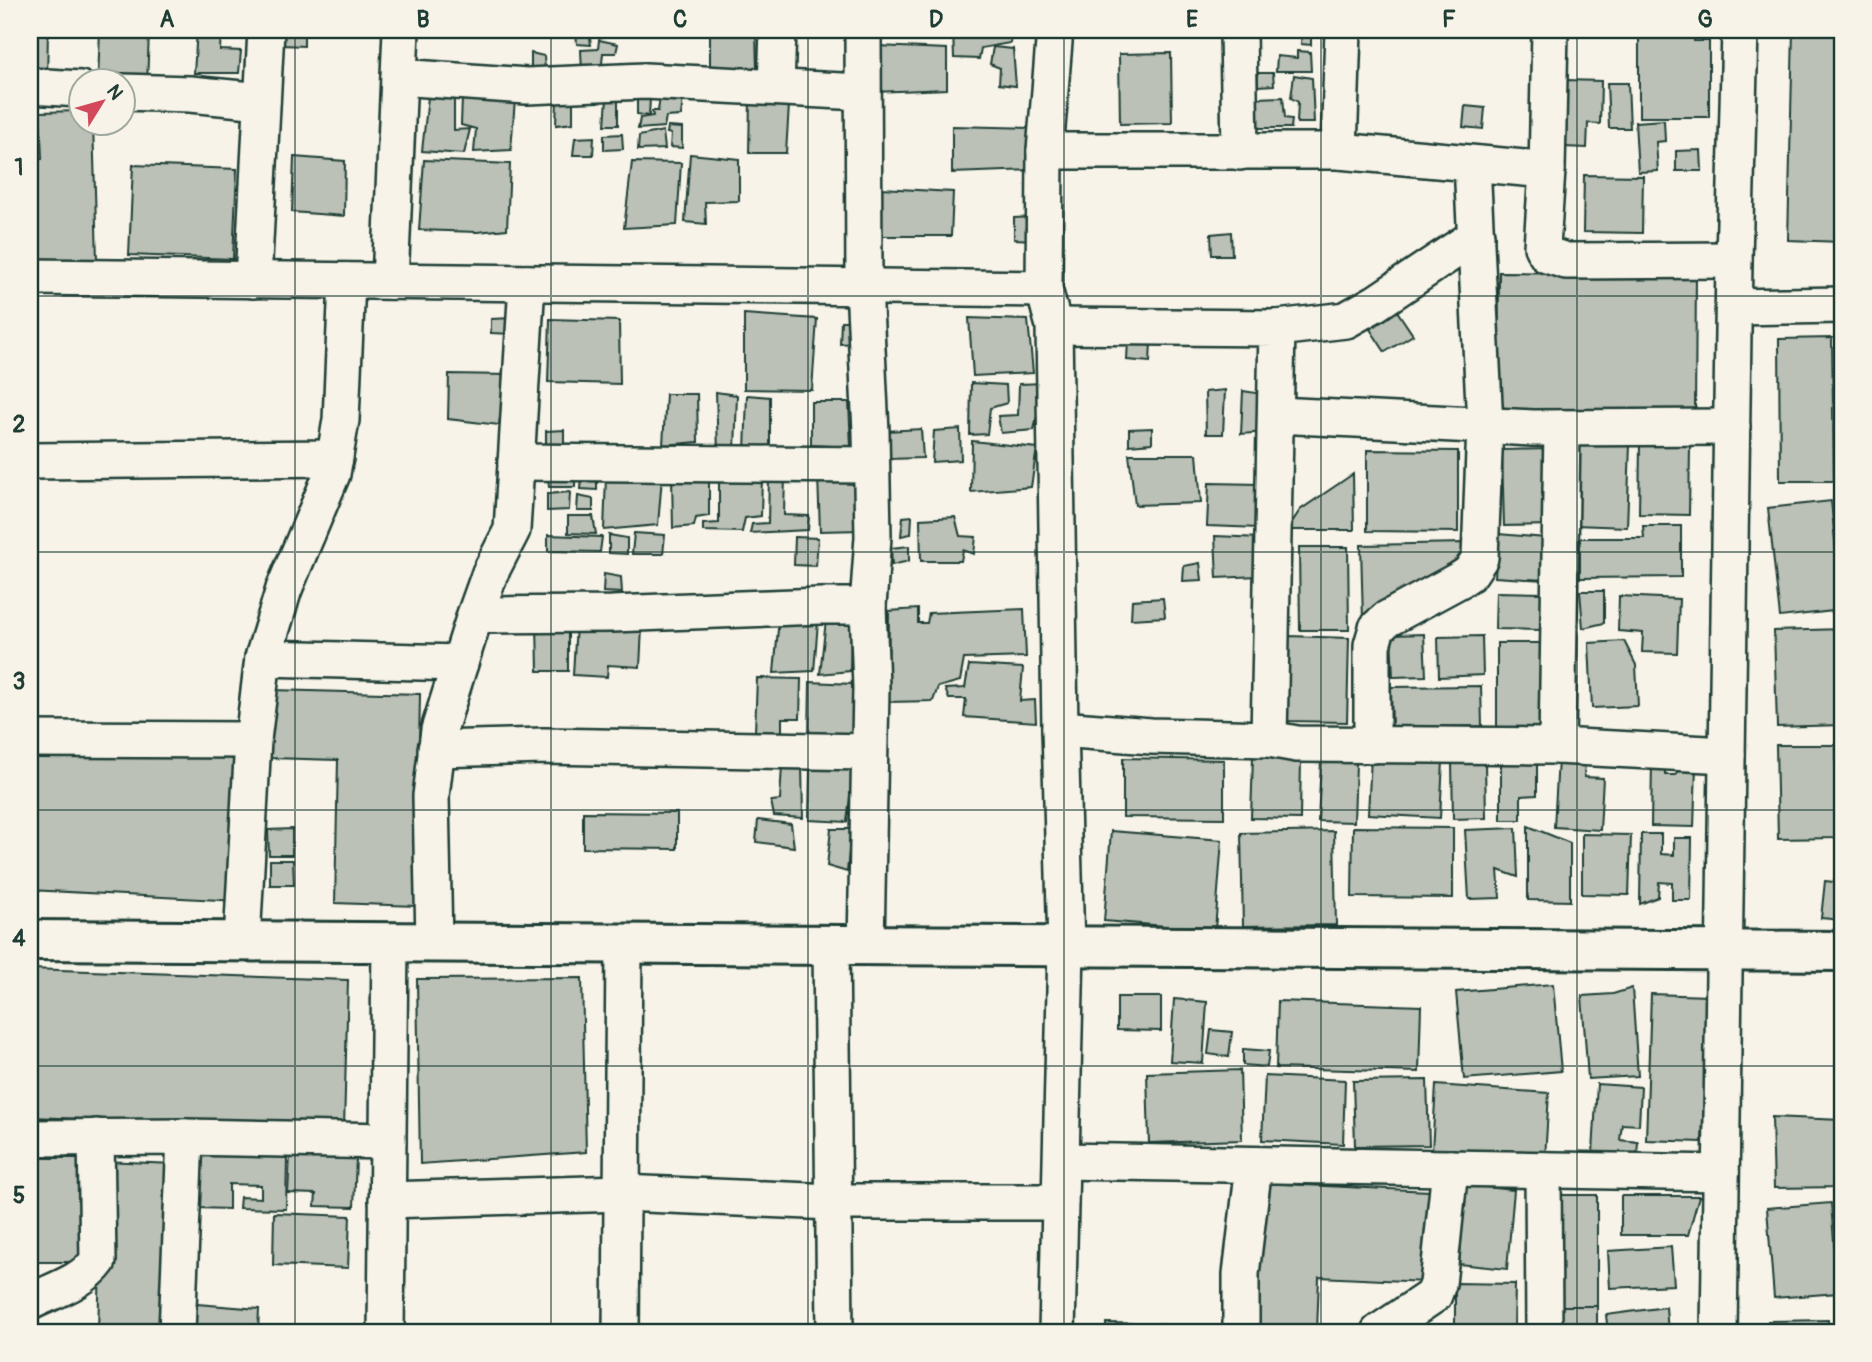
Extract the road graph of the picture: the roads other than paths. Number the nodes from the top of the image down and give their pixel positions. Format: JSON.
{"nodes":[{"id":1,"x":266,"y":30,"type":"edge"},
{"id":2,"x":401,"y":30,"type":"edge"},
{"id":3,"x":778,"y":30,"type":"edge"},
{"id":4,"x":863,"y":30,"type":"edge"},
{"id":5,"x":1055,"y":30,"type":"edge"},
{"id":6,"x":1238,"y":30,"type":"edge"},
{"id":7,"x":1343,"y":30,"type":"edge"},
{"id":8,"x":1550,"y":30,"type":"edge"},
{"id":9,"x":1740,"y":30,"type":"edge"},
{"id":10,"x":399,"y":77,"type":"junction"},
{"id":11,"x":30,"y":86,"type":"edge"},
{"id":12,"x":776,"y":87,"type":"junction"},
{"id":13,"x":66,"y":88,"type":"edge"},
{"id":14,"x":136,"y":92,"type":"edge"},
{"id":15,"x":862,"y":92,"type":"junction"},
{"id":16,"x":262,"y":102,"type":"junction"},
{"id":17,"x":1045,"y":151,"type":"junction"},
{"id":18,"x":1339,"y":151,"type":"junction"},
{"id":19,"x":1240,"y":152,"type":"junction"},
{"id":20,"x":1472,"y":164,"type":"junction"},
{"id":21,"x":1547,"y":170,"type":"junction"},
{"id":22,"x":1476,"y":236,"type":"junction"},
{"id":23,"x":1734,"y":260,"type":"junction"},
{"id":24,"x":30,"y":277,"type":"edge"},
{"id":25,"x":253,"y":280,"type":"junction"},
{"id":26,"x":347,"y":281,"type":"junction"},
{"id":27,"x":390,"y":281,"type":"junction"},
{"id":28,"x":527,"y":283,"type":"junction"},
{"id":29,"x":864,"y":286,"type":"junction"},
{"id":30,"x":1044,"y":289,"type":"junction"},
{"id":31,"x":1842,"y":305,"type":"edge"},
{"id":32,"x":1734,"y":307,"type":"junction"},
{"id":33,"x":1054,"y":326,"type":"junction"},
{"id":34,"x":1277,"y":328,"type":"junction"},
{"id":35,"x":1277,"y":415,"type":"junction"},
{"id":36,"x":1485,"y":425,"type":"junction"},
{"id":37,"x":1732,"y":427,"type":"junction"},
{"id":38,"x":1562,"y":428,"type":"junction"},
{"id":39,"x":335,"y":458,"type":"junction"},
{"id":40,"x":30,"y":461,"type":"edge"},
{"id":41,"x":516,"y":462,"type":"junction"},
{"id":42,"x":870,"y":465,"type":"junction"},
{"id":43,"x":868,"y":606,"type":"junction"},
{"id":44,"x":475,"y":615,"type":"junction"},
{"id":45,"x":263,"y":657,"type":"junction"},
{"id":46,"x":460,"y":663,"type":"junction"},
{"id":47,"x":1060,"y":729,"type":"junction"},
{"id":48,"x":30,"y":739,"type":"edge"},
{"id":49,"x":1269,"y":739,"type":"junction"},
{"id":50,"x":253,"y":740,"type":"junction"},
{"id":51,"x":1372,"y":745,"type":"junction"},
{"id":52,"x":1557,"y":747,"type":"junction"},
{"id":53,"x":436,"y":750,"type":"junction"},
{"id":54,"x":869,"y":752,"type":"junction"},
{"id":55,"x":1727,"y":755,"type":"junction"},
{"id":56,"x":30,"y":940,"type":"edge"},
{"id":57,"x":242,"y":941,"type":"junction"},
{"id":58,"x":390,"y":942,"type":"junction"},
{"id":59,"x":434,"y":943,"type":"junction"},
{"id":60,"x":624,"y":944,"type":"junction"},
{"id":61,"x":848,"y":945,"type":"junction"},
{"id":62,"x":1066,"y":947,"type":"junction"},
{"id":63,"x":1724,"y":951,"type":"junction"},
{"id":64,"x":1842,"y":951,"type":"edge"},
{"id":65,"x":185,"y":1136,"type":"junction"},
{"id":66,"x":96,"y":1137,"type":"junction"},
{"id":67,"x":30,"y":1138,"type":"edge"},
{"id":68,"x":388,"y":1141,"type":"junction"},
{"id":69,"x":1062,"y":1161,"type":"junction"},
{"id":70,"x":1254,"y":1165,"type":"junction"},
{"id":71,"x":1450,"y":1168,"type":"junction"},
{"id":72,"x":1543,"y":1170,"type":"junction"},
{"id":73,"x":1721,"y":1173,"type":"junction"},
{"id":74,"x":622,"y":1193,"type":"junction"},
{"id":75,"x":387,"y":1200,"type":"junction"},
{"id":76,"x":833,"y":1202,"type":"junction"},
{"id":77,"x":1060,"y":1202,"type":"junction"},
{"id":78,"x":30,"y":1302,"type":"edge"},
{"id":79,"x":177,"y":1332,"type":"edge"},
{"id":80,"x":386,"y":1332,"type":"edge"},
{"id":81,"x":621,"y":1332,"type":"edge"},
{"id":82,"x":835,"y":1332,"type":"edge"},
{"id":83,"x":1057,"y":1332,"type":"edge"},
{"id":84,"x":1241,"y":1332,"type":"edge"},
{"id":85,"x":1379,"y":1332,"type":"edge"},
{"id":86,"x":1544,"y":1332,"type":"edge"},
{"id":87,"x":1719,"y":1332,"type":"edge"}],
"edges":[{"from":1,"to":16,"type":"street"},
{"from":2,"to":10,"type":"street"},
{"from":3,"to":12,"type":"street"},
{"from":4,"to":15,"type":"street"},
{"from":5,"to":17,"type":"street"},
{"from":6,"to":19,"type":"street"},
{"from":7,"to":18,"type":"street"},
{"from":8,"to":21,"type":"street"},
{"from":9,"to":23,"type":"street"},
{"from":10,"to":12,"type":"street"},
{"from":10,"to":27,"type":"street"},
{"from":11,"to":13,"type":"street"},
{"from":12,"to":15,"type":"street"},
{"from":14,"to":16,"type":"street"},
{"from":15,"to":29,"type":"street"},
{"from":16,"to":25,"type":"street"},
{"from":17,"to":19,"type":"street"},
{"from":17,"to":30,"type":"street"},
{"from":18,"to":19,"type":"street"},
{"from":18,"to":20,"type":"street"},
{"from":20,"to":21,"type":"street"},
{"from":20,"to":22,"type":"street"},
{"from":21,"to":23,"type":"street"},
{"from":22,"to":34,"type":"street"},
{"from":22,"to":36,"type":"street"},
{"from":23,"to":32,"type":"street"},
{"from":24,"to":25,"type":"street"},
{"from":25,"to":26,"type":"street"},
{"from":26,"to":27,"type":"street"},
{"from":26,"to":39,"type":"street"},
{"from":27,"to":28,"type":"street"},
{"from":28,"to":29,"type":"street"},
{"from":28,"to":41,"type":"street"},
{"from":29,"to":30,"type":"street"},
{"from":29,"to":42,"type":"street"},
{"from":30,"to":33,"type":"street"},
{"from":31,"to":32,"type":"street"},
{"from":32,"to":37,"type":"street"},
{"from":33,"to":34,"type":"street"},
{"from":33,"to":47,"type":"street"},
{"from":34,"to":35,"type":"street"},
{"from":35,"to":36,"type":"street"},
{"from":35,"to":49,"type":"street"},
{"from":36,"to":38,"type":"street"},
{"from":36,"to":51,"type":"street"},
{"from":37,"to":38,"type":"street"},
{"from":37,"to":55,"type":"street"},
{"from":38,"to":52,"type":"street"},
{"from":39,"to":40,"type":"street"},
{"from":39,"to":45,"type":"street"},
{"from":41,"to":42,"type":"street"},
{"from":41,"to":44,"type":"street"},
{"from":42,"to":43,"type":"street"},
{"from":43,"to":44,"type":"street"},
{"from":43,"to":54,"type":"street"},
{"from":44,"to":46,"type":"street"},
{"from":45,"to":46,"type":"street"},
{"from":45,"to":50,"type":"street"},
{"from":46,"to":53,"type":"street"},
{"from":47,"to":49,"type":"street"},
{"from":47,"to":62,"type":"street"},
{"from":48,"to":50,"type":"street"},
{"from":49,"to":51,"type":"street"},
{"from":50,"to":57,"type":"street"},
{"from":51,"to":52,"type":"street"},
{"from":52,"to":55,"type":"street"},
{"from":53,"to":54,"type":"street"},
{"from":53,"to":59,"type":"street"},
{"from":54,"to":61,"type":"street"},
{"from":55,"to":63,"type":"street"},
{"from":56,"to":57,"type":"street"},
{"from":57,"to":58,"type":"street"},
{"from":58,"to":59,"type":"street"},
{"from":58,"to":68,"type":"street"},
{"from":59,"to":60,"type":"street"},
{"from":60,"to":61,"type":"street"},
{"from":60,"to":74,"type":"street"},
{"from":61,"to":62,"type":"street"},
{"from":61,"to":76,"type":"street"},
{"from":62,"to":63,"type":"street"},
{"from":62,"to":69,"type":"street"},
{"from":63,"to":64,"type":"street"},
{"from":63,"to":73,"type":"street"},
{"from":65,"to":66,"type":"street"},
{"from":65,"to":68,"type":"street"},
{"from":65,"to":79,"type":"street"},
{"from":66,"to":67,"type":"street"},
{"from":66,"to":78,"type":"street"},
{"from":68,"to":75,"type":"street"},
{"from":69,"to":70,"type":"street"},
{"from":69,"to":77,"type":"street"},
{"from":70,"to":71,"type":"street"},
{"from":70,"to":84,"type":"street"},
{"from":71,"to":72,"type":"street"},
{"from":71,"to":85,"type":"street"},
{"from":72,"to":73,"type":"street"},
{"from":72,"to":86,"type":"street"},
{"from":73,"to":87,"type":"street"},
{"from":74,"to":75,"type":"street"},
{"from":74,"to":76,"type":"street"},
{"from":74,"to":81,"type":"street"},
{"from":75,"to":80,"type":"street"},
{"from":76,"to":77,"type":"street"},
{"from":76,"to":82,"type":"street"},
{"from":77,"to":83,"type":"street"}]}
